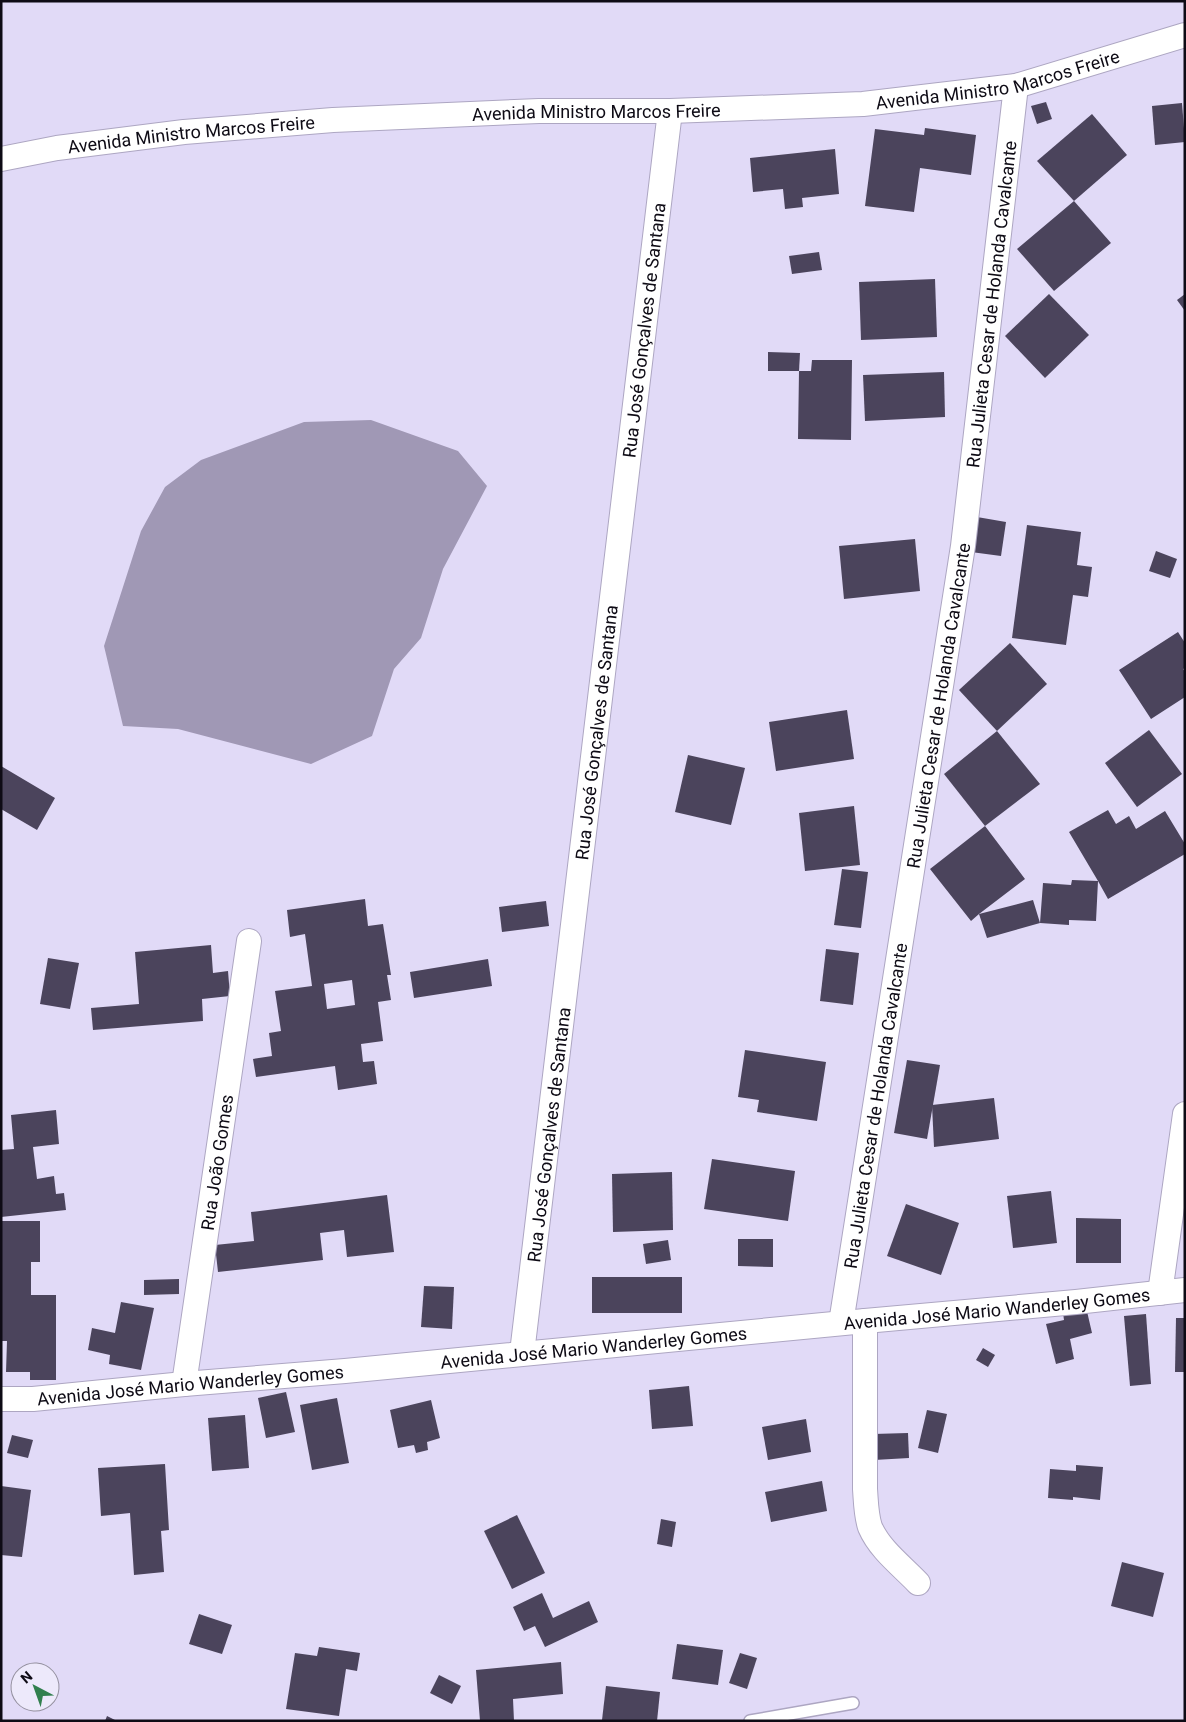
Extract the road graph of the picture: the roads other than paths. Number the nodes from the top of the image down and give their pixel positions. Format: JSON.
{"nodes":[{"id":1,"x":1185,"y":35,"type":"edge"},
{"id":2,"x":1016,"y":86,"type":"junction"},
{"id":3,"x":670,"y":111,"type":"junction"},
{"id":4,"x":1,"y":159,"type":"edge"},
{"id":5,"x":249,"y":941,"type":"dead end"},
{"id":6,"x":1185,"y":1114,"type":"edge"},
{"id":7,"x":1185,"y":1290,"type":"edge"},
{"id":8,"x":1160,"y":1293,"type":"junction"},
{"id":9,"x":865,"y":1321,"type":"junction"},
{"id":10,"x":841,"y":1323,"type":"junction"},
{"id":11,"x":522,"y":1354,"type":"junction"},
{"id":12,"x":184,"y":1384,"type":"junction"},
{"id":13,"x":1,"y":1399,"type":"edge"},
{"id":14,"x":918,"y":1583,"type":"dead end"},
{"id":15,"x":853,"y":1703,"type":"dead end"},
{"id":16,"x":750,"y":1721,"type":"edge"}],
"edges":[{"from":1,"to":2,"type":"street","name":"Avenida Ministro Marcos Freire"},
{"from":2,"to":3,"type":"street","name":"Avenida Ministro Marcos Freire"},
{"from":2,"to":10,"type":"street","name":"Rua Julieta Cesar de Holanda Cavalcante"},
{"from":3,"to":4,"type":"street","name":"Avenida Ministro Marcos Freire"},
{"from":3,"to":11,"type":"street","name":"Rua José Gonçalves de Santana"},
{"from":5,"to":12,"type":"street","name":"Rua João Gomes"},
{"from":6,"to":8,"type":"street"},
{"from":7,"to":8,"type":"street","name":"Avenida José Mario Wanderley Gomes"},
{"from":8,"to":9,"type":"street","name":"Avenida José Mario Wanderley Gomes"},
{"from":9,"to":10,"type":"street","name":"Avenida José Mario Wanderley Gomes"},
{"from":9,"to":14,"type":"street"},
{"from":10,"to":11,"type":"street","name":"Avenida José Mario Wanderley Gomes"},
{"from":11,"to":12,"type":"street","name":"Avenida José Mario Wanderley Gomes"},
{"from":12,"to":13,"type":"street","name":"Avenida José Mario Wanderley Gomes"},
{"from":15,"to":16,"type":"lane"}]}
